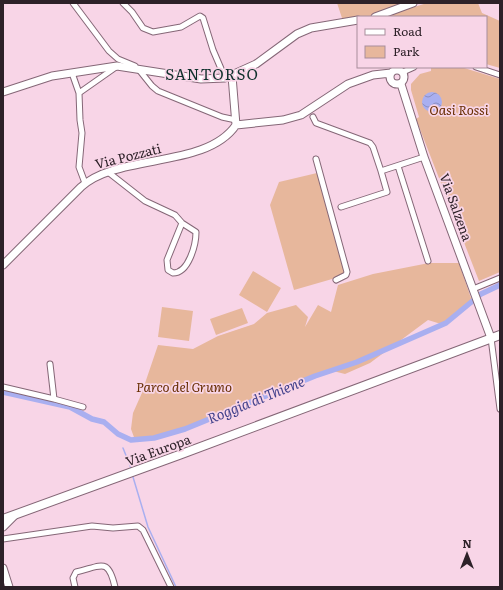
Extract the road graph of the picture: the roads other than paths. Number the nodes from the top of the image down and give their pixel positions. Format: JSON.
{"nodes":[{"id":1,"x":73,"y":3,"type":"edge"},
{"id":2,"x":123,"y":3,"type":"edge"},
{"id":3,"x":413,"y":3,"type":"edge"},
{"id":4,"x":378,"y":16,"type":"edge"},
{"id":5,"x":357,"y":20,"type":"edge"},
{"id":6,"x":116,"y":66,"type":"junction"},
{"id":7,"x":412,"y":68,"type":"edge"},
{"id":8,"x":479,"y":68,"type":"edge"},
{"id":9,"x":140,"y":71,"type":"junction"},
{"id":10,"x":153,"y":72,"type":"junction"},
{"id":11,"x":403,"y":72,"type":"junction"},
{"id":12,"x":72,"y":73,"type":"junction"},
{"id":13,"x":391,"y":73,"type":"junction"},
{"id":14,"x":500,"y":75,"type":"edge"},
{"id":15,"x":370,"y":76,"type":"junction"},
{"id":16,"x":228,"y":77,"type":"junction"},
{"id":17,"x":391,"y":81,"type":"junction"},
{"id":18,"x":401,"y":84,"type":"junction"},
{"id":19,"x":3,"y":92,"type":"edge"},
{"id":20,"x":79,"y":93,"type":"junction"},
{"id":21,"x":313,"y":117,"type":"dead end"},
{"id":22,"x":236,"y":123,"type":"junction"},
{"id":23,"x":424,"y":157,"type":"junction"},
{"id":24,"x":316,"y":159,"type":"dead end"},
{"id":25,"x":398,"y":166,"type":"junction"},
{"id":26,"x":381,"y":171,"type":"junction"},
{"id":27,"x":108,"y":172,"type":"junction"},
{"id":28,"x":85,"y":183,"type":"junction"},
{"id":29,"x":341,"y":207,"type":"dead end"},
{"id":30,"x":182,"y":223,"type":"junction"},
{"id":31,"x":428,"y":261,"type":"dead end"},
{"id":32,"x":3,"y":265,"type":"edge"},
{"id":33,"x":500,"y":278,"type":"edge"},
{"id":34,"x":336,"y":280,"type":"dead end"},
{"id":35,"x":474,"y":291,"type":"junction"},
{"id":36,"x":500,"y":335,"type":"edge"},
{"id":37,"x":491,"y":338,"type":"junction"},
{"id":38,"x":50,"y":364,"type":"dead end"},
{"id":39,"x":3,"y":386,"type":"edge"},
{"id":40,"x":54,"y":399,"type":"junction"},
{"id":41,"x":83,"y":407,"type":"dead end"},
{"id":42,"x":500,"y":408,"type":"edge"},
{"id":43,"x":16,"y":514,"type":"junction"},
{"id":44,"x":3,"y":519,"type":"edge"},
{"id":45,"x":3,"y":527,"type":"edge"},
{"id":46,"x":3,"y":540,"type":"edge"},
{"id":47,"x":3,"y":568,"type":"edge"},
{"id":48,"x":9,"y":587,"type":"edge"},
{"id":49,"x":74,"y":587,"type":"edge"},
{"id":50,"x":115,"y":587,"type":"edge"},
{"id":51,"x":171,"y":587,"type":"edge"}],
"edges":[{"from":1,"to":10,"type":"street"},
{"from":2,"to":16,"type":"street"},
{"from":3,"to":4,"type":"street"},
{"from":5,"to":16,"type":"street"},
{"from":6,"to":9,"type":"street"},
{"from":6,"to":12,"type":"street"},
{"from":6,"to":20,"type":"street"},
{"from":7,"to":11,"type":"street"},
{"from":8,"to":14,"type":"street"},
{"from":9,"to":10,"type":"street"},
{"from":9,"to":22,"type":"street"},
{"from":10,"to":16,"type":"street"},
{"from":11,"to":13,"type":"street"},
{"from":11,"to":18,"type":"street"},
{"from":12,"to":19,"type":"street"},
{"from":12,"to":20,"type":"street"},
{"from":13,"to":15,"type":"street"},
{"from":13,"to":17,"type":"street"},
{"from":15,"to":17,"type":"street"},
{"from":15,"to":22,"type":"street"},
{"from":16,"to":22,"type":"street"},
{"from":17,"to":18,"type":"street"},
{"from":18,"to":23,"type":"street","name":"Via Salzena"},
{"from":20,"to":28,"type":"street"},
{"from":21,"to":26,"type":"street"},
{"from":22,"to":27,"type":"street","name":"Via Pozzati"},
{"from":23,"to":25,"type":"street"},
{"from":23,"to":35,"type":"street","name":"Via Salzena"},
{"from":24,"to":34,"type":"street"},
{"from":25,"to":26,"type":"street"},
{"from":25,"to":31,"type":"street"},
{"from":26,"to":29,"type":"street"},
{"from":27,"to":28,"type":"street","name":"Via Pozzati"},
{"from":27,"to":30,"type":"street"},
{"from":28,"to":32,"type":"street","name":"Via Pozzati"},
{"from":30,"to":30,"type":"street"},
{"from":33,"to":35,"type":"street"},
{"from":35,"to":37,"type":"street","name":"Via Salzena"},
{"from":36,"to":37,"type":"main road","name":"Via Europa"},
{"from":37,"to":42,"type":"street"},
{"from":37,"to":43,"type":"main road","name":"Via Europa"},
{"from":38,"to":40,"type":"street"},
{"from":39,"to":40,"type":"street"},
{"from":40,"to":41,"type":"street"},
{"from":43,"to":44,"type":"main road","name":"Via Europa"},
{"from":43,"to":45,"type":"street"},
{"from":46,"to":51,"type":"street"},
{"from":47,"to":48,"type":"street"},
{"from":49,"to":50,"type":"street"}]}
